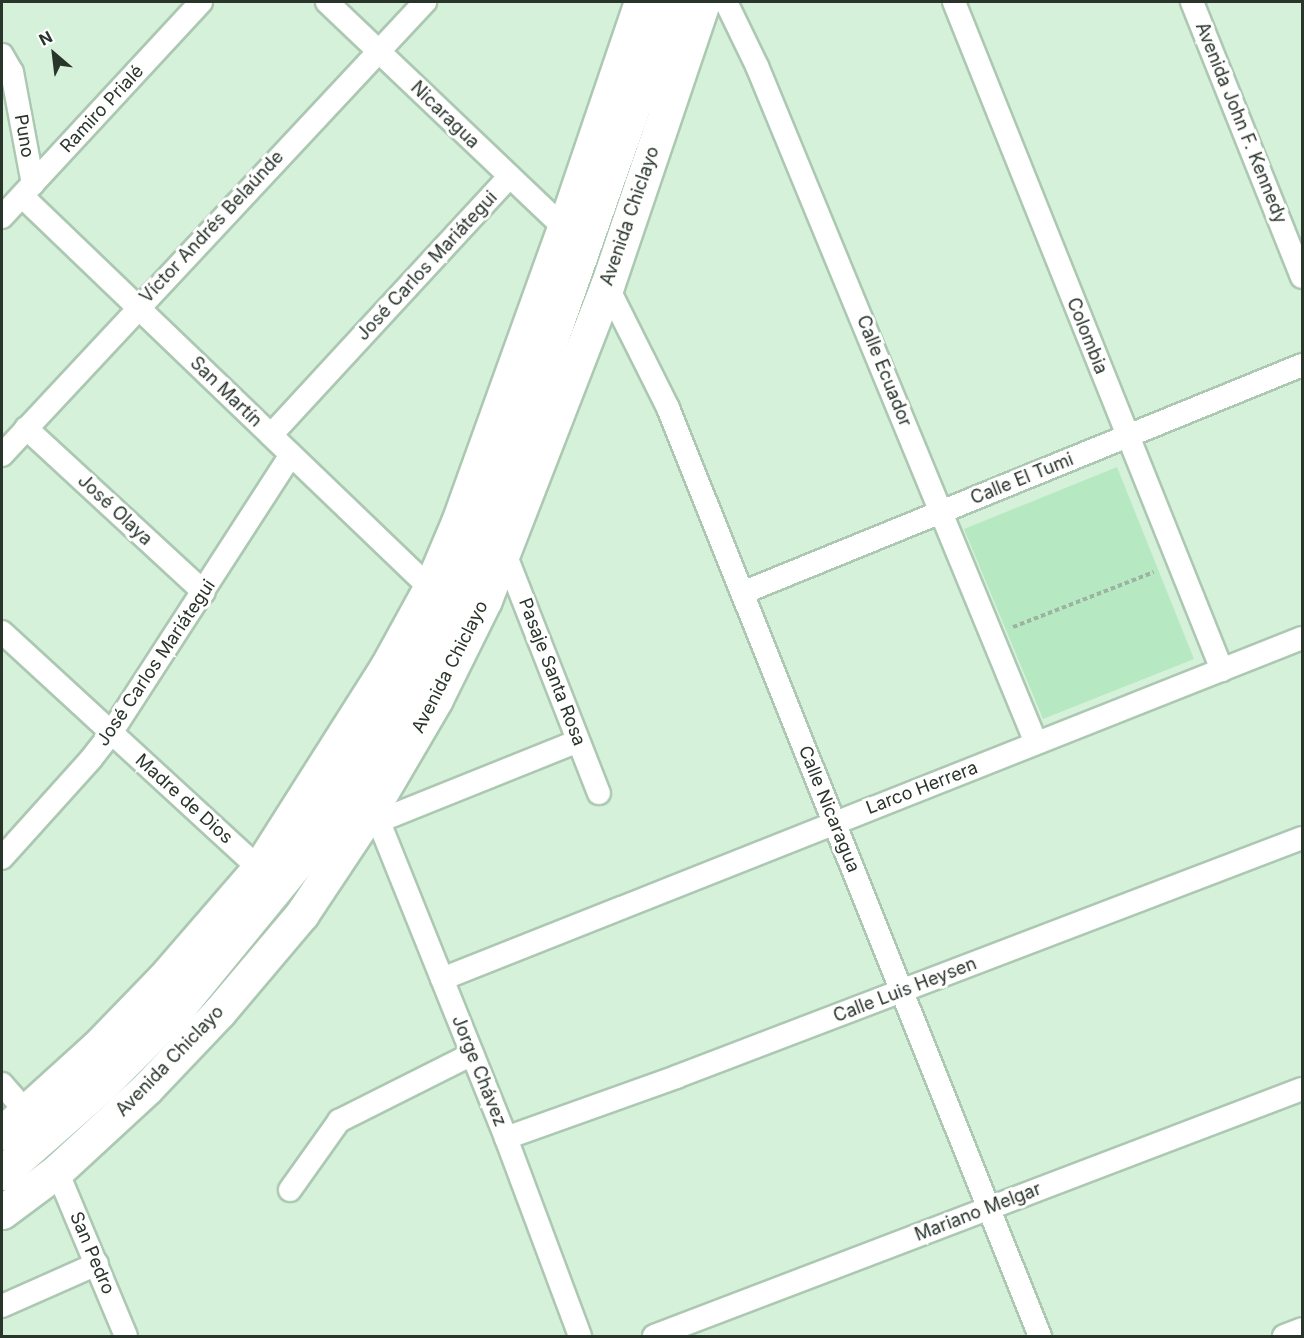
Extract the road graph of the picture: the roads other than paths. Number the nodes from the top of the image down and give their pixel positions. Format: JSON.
{"nodes":[{"id":1,"x":201,"y":2,"type":"edge"},
{"id":2,"x":327,"y":2,"type":"edge"},
{"id":3,"x":425,"y":2,"type":"edge"},
{"id":4,"x":641,"y":2,"type":"edge"},
{"id":5,"x":670,"y":2,"type":"edge"},
{"id":6,"x":703,"y":2,"type":"edge"},
{"id":7,"x":726,"y":2,"type":"edge"},
{"id":8,"x":954,"y":2,"type":"edge"},
{"id":9,"x":1192,"y":2,"type":"edge"},
{"id":10,"x":378,"y":51,"type":"junction"},
{"id":11,"x":2,"y":55,"type":"edge"},
{"id":12,"x":510,"y":176,"type":"junction"},
{"id":13,"x":28,"y":190,"type":"junction"},
{"id":14,"x":2,"y":217,"type":"edge"},
{"id":15,"x":564,"y":228,"type":"junction"},
{"id":16,"x":1302,"y":277,"type":"edge"},
{"id":17,"x":607,"y":286,"type":"junction"},
{"id":18,"x":138,"y":306,"type":"junction"},
{"id":19,"x":1302,"y":365,"type":"edge"},
{"id":20,"x":26,"y":428,"type":"junction"},
{"id":21,"x":271,"y":435,"type":"junction"},
{"id":22,"x":1127,"y":436,"type":"junction"},
{"id":23,"x":291,"y":454,"type":"junction"},
{"id":24,"x":2,"y":455,"type":"edge"},
{"id":25,"x":942,"y":511,"type":"junction"},
{"id":26,"x":504,"y":551,"type":"junction"},
{"id":27,"x":430,"y":588,"type":"junction"},
{"id":28,"x":204,"y":592,"type":"junction"},
{"id":29,"x":742,"y":592,"type":"junction"},
{"id":30,"x":2,"y":632,"type":"edge"},
{"id":31,"x":1302,"y":638,"type":"edge"},
{"id":32,"x":1222,"y":670,"type":"junction"},
{"id":33,"x":111,"y":733,"type":"junction"},
{"id":34,"x":578,"y":741,"type":"junction"},
{"id":35,"x":1036,"y":743,"type":"junction"},
{"id":36,"x":599,"y":793,"type":"dead end"},
{"id":37,"x":376,"y":814,"type":"junction"},
{"id":38,"x":834,"y":823,"type":"junction"},
{"id":39,"x":1302,"y":838,"type":"edge"},
{"id":40,"x":2,"y":858,"type":"edge"},
{"id":41,"x":259,"y":868,"type":"junction"},
{"id":42,"x":442,"y":979,"type":"junction"},
{"id":43,"x":902,"y":992,"type":"junction"},
{"id":44,"x":472,"y":1054,"type":"junction"},
{"id":45,"x":2,"y":1084,"type":"edge"},
{"id":46,"x":1302,"y":1089,"type":"edge"},
{"id":47,"x":27,"y":1113,"type":"junction"},
{"id":48,"x":2,"y":1133,"type":"edge"},
{"id":49,"x":506,"y":1138,"type":"junction"},
{"id":50,"x":57,"y":1171,"type":"junction"},
{"id":51,"x":2,"y":1173,"type":"edge"},
{"id":52,"x":290,"y":1190,"type":"dead end"},
{"id":53,"x":989,"y":1208,"type":"junction"},
{"id":54,"x":2,"y":1212,"type":"edge"},
{"id":55,"x":97,"y":1264,"type":"junction"},
{"id":56,"x":2,"y":1306,"type":"edge"},
{"id":57,"x":1302,"y":1329,"type":"edge"},
{"id":58,"x":126,"y":1336,"type":"edge"},
{"id":59,"x":580,"y":1336,"type":"edge"},
{"id":60,"x":654,"y":1336,"type":"edge"},
{"id":61,"x":1040,"y":1336,"type":"edge"},
{"id":62,"x":1284,"y":1336,"type":"edge"}],
"edges":[{"from":1,"to":13,"type":"street","name":"Ramiro Prialé"},
{"from":2,"to":10,"type":"street","name":"Nicaragua"},
{"from":3,"to":10,"type":"street","name":"Víctor Andrés Belaúnde"},
{"from":4,"to":15,"type":"main road"},
{"from":5,"to":51,"type":"main road","name":"Avenida Chiclayo"},
{"from":6,"to":17,"type":"main road","name":"Avenida Chiclayo"},
{"from":7,"to":25,"type":"street","name":"Calle Ecuador"},
{"from":8,"to":22,"type":"street","name":"Colombia"},
{"from":9,"to":16,"type":"street","name":"Avenida John F. Kennedy"},
{"from":10,"to":12,"type":"street","name":"Nicaragua"},
{"from":10,"to":18,"type":"street","name":"Víctor Andrés Belaúnde"},
{"from":11,"to":13,"type":"street","name":"Puno"},
{"from":12,"to":15,"type":"street","name":"Nicaragua"},
{"from":12,"to":21,"type":"street","name":"José Carlos Mariátegui"},
{"from":13,"to":14,"type":"street","name":"Ramiro Prialé"},
{"from":13,"to":18,"type":"street","name":"San Martín"},
{"from":15,"to":27,"type":"main road"},
{"from":17,"to":26,"type":"main road","name":"Avenida Chiclayo"},
{"from":17,"to":29,"type":"street","name":"Calle Nicaragua"},
{"from":18,"to":20,"type":"street","name":"Víctor Andrés Belaúnde"},
{"from":18,"to":21,"type":"street","name":"San Martín"},
{"from":19,"to":22,"type":"street","name":"Calle El Tumi"},
{"from":20,"to":24,"type":"street","name":"Víctor Andrés Belaúnde"},
{"from":20,"to":28,"type":"street","name":"José Olaya"},
{"from":21,"to":23,"type":"street","name":"San Martín"},
{"from":22,"to":25,"type":"street","name":"Calle El Tumi"},
{"from":22,"to":32,"type":"street","name":"Colombia"},
{"from":23,"to":27,"type":"street","name":"San Martín"},
{"from":23,"to":28,"type":"street","name":"José Carlos Mariátegui"},
{"from":25,"to":29,"type":"street","name":"Calle El Tumi"},
{"from":25,"to":35,"type":"street","name":"Calle Ecuador"},
{"from":26,"to":34,"type":"street","name":"Pasaje Santa Rosa"},
{"from":26,"to":37,"type":"main road","name":"Avenida Chiclayo"},
{"from":27,"to":41,"type":"main road"},
{"from":28,"to":33,"type":"street","name":"José Carlos Mariátegui"},
{"from":29,"to":38,"type":"street","name":"Calle Nicaragua"},
{"from":30,"to":33,"type":"street","name":"Madre de Dios"},
{"from":31,"to":32,"type":"street","name":"Larco Herrera"},
{"from":32,"to":35,"type":"street","name":"Larco Herrera"},
{"from":33,"to":40,"type":"street","name":"José Carlos Mariátegui"},
{"from":33,"to":41,"type":"street","name":"Madre de Dios"},
{"from":34,"to":36,"type":"street","name":"Pasaje Santa Rosa"},
{"from":34,"to":37,"type":"street"},
{"from":35,"to":38,"type":"street","name":"Larco Herrera"},
{"from":37,"to":42,"type":"street","name":"Jorge Chávez"},
{"from":37,"to":50,"type":"main road","name":"Avenida Chiclayo"},
{"from":38,"to":42,"type":"street","name":"Larco Herrera"},
{"from":38,"to":43,"type":"street","name":"Calle Nicaragua"},
{"from":39,"to":43,"type":"street","name":"Calle Luis Heysen"},
{"from":41,"to":47,"type":"main road"},
{"from":42,"to":44,"type":"street","name":"Jorge Chávez"},
{"from":43,"to":49,"type":"street","name":"Calle Luis Heysen"},
{"from":43,"to":53,"type":"street","name":"Calle Nicaragua"},
{"from":44,"to":49,"type":"street","name":"Jorge Chávez"},
{"from":44,"to":52,"type":"street"},
{"from":45,"to":47,"type":"street"},
{"from":46,"to":53,"type":"street","name":"Mariano Melgar"},
{"from":47,"to":48,"type":"main road"},
{"from":49,"to":59,"type":"street","name":"Jorge Chávez"},
{"from":50,"to":54,"type":"main road","name":"Avenida Chiclayo"},
{"from":50,"to":55,"type":"street","name":"San Pedro"},
{"from":53,"to":60,"type":"street","name":"Mariano Melgar"},
{"from":53,"to":61,"type":"street","name":"Calle Nicaragua"},
{"from":55,"to":56,"type":"street"},
{"from":55,"to":58,"type":"street","name":"San Pedro"},
{"from":57,"to":62,"type":"street"}]}
